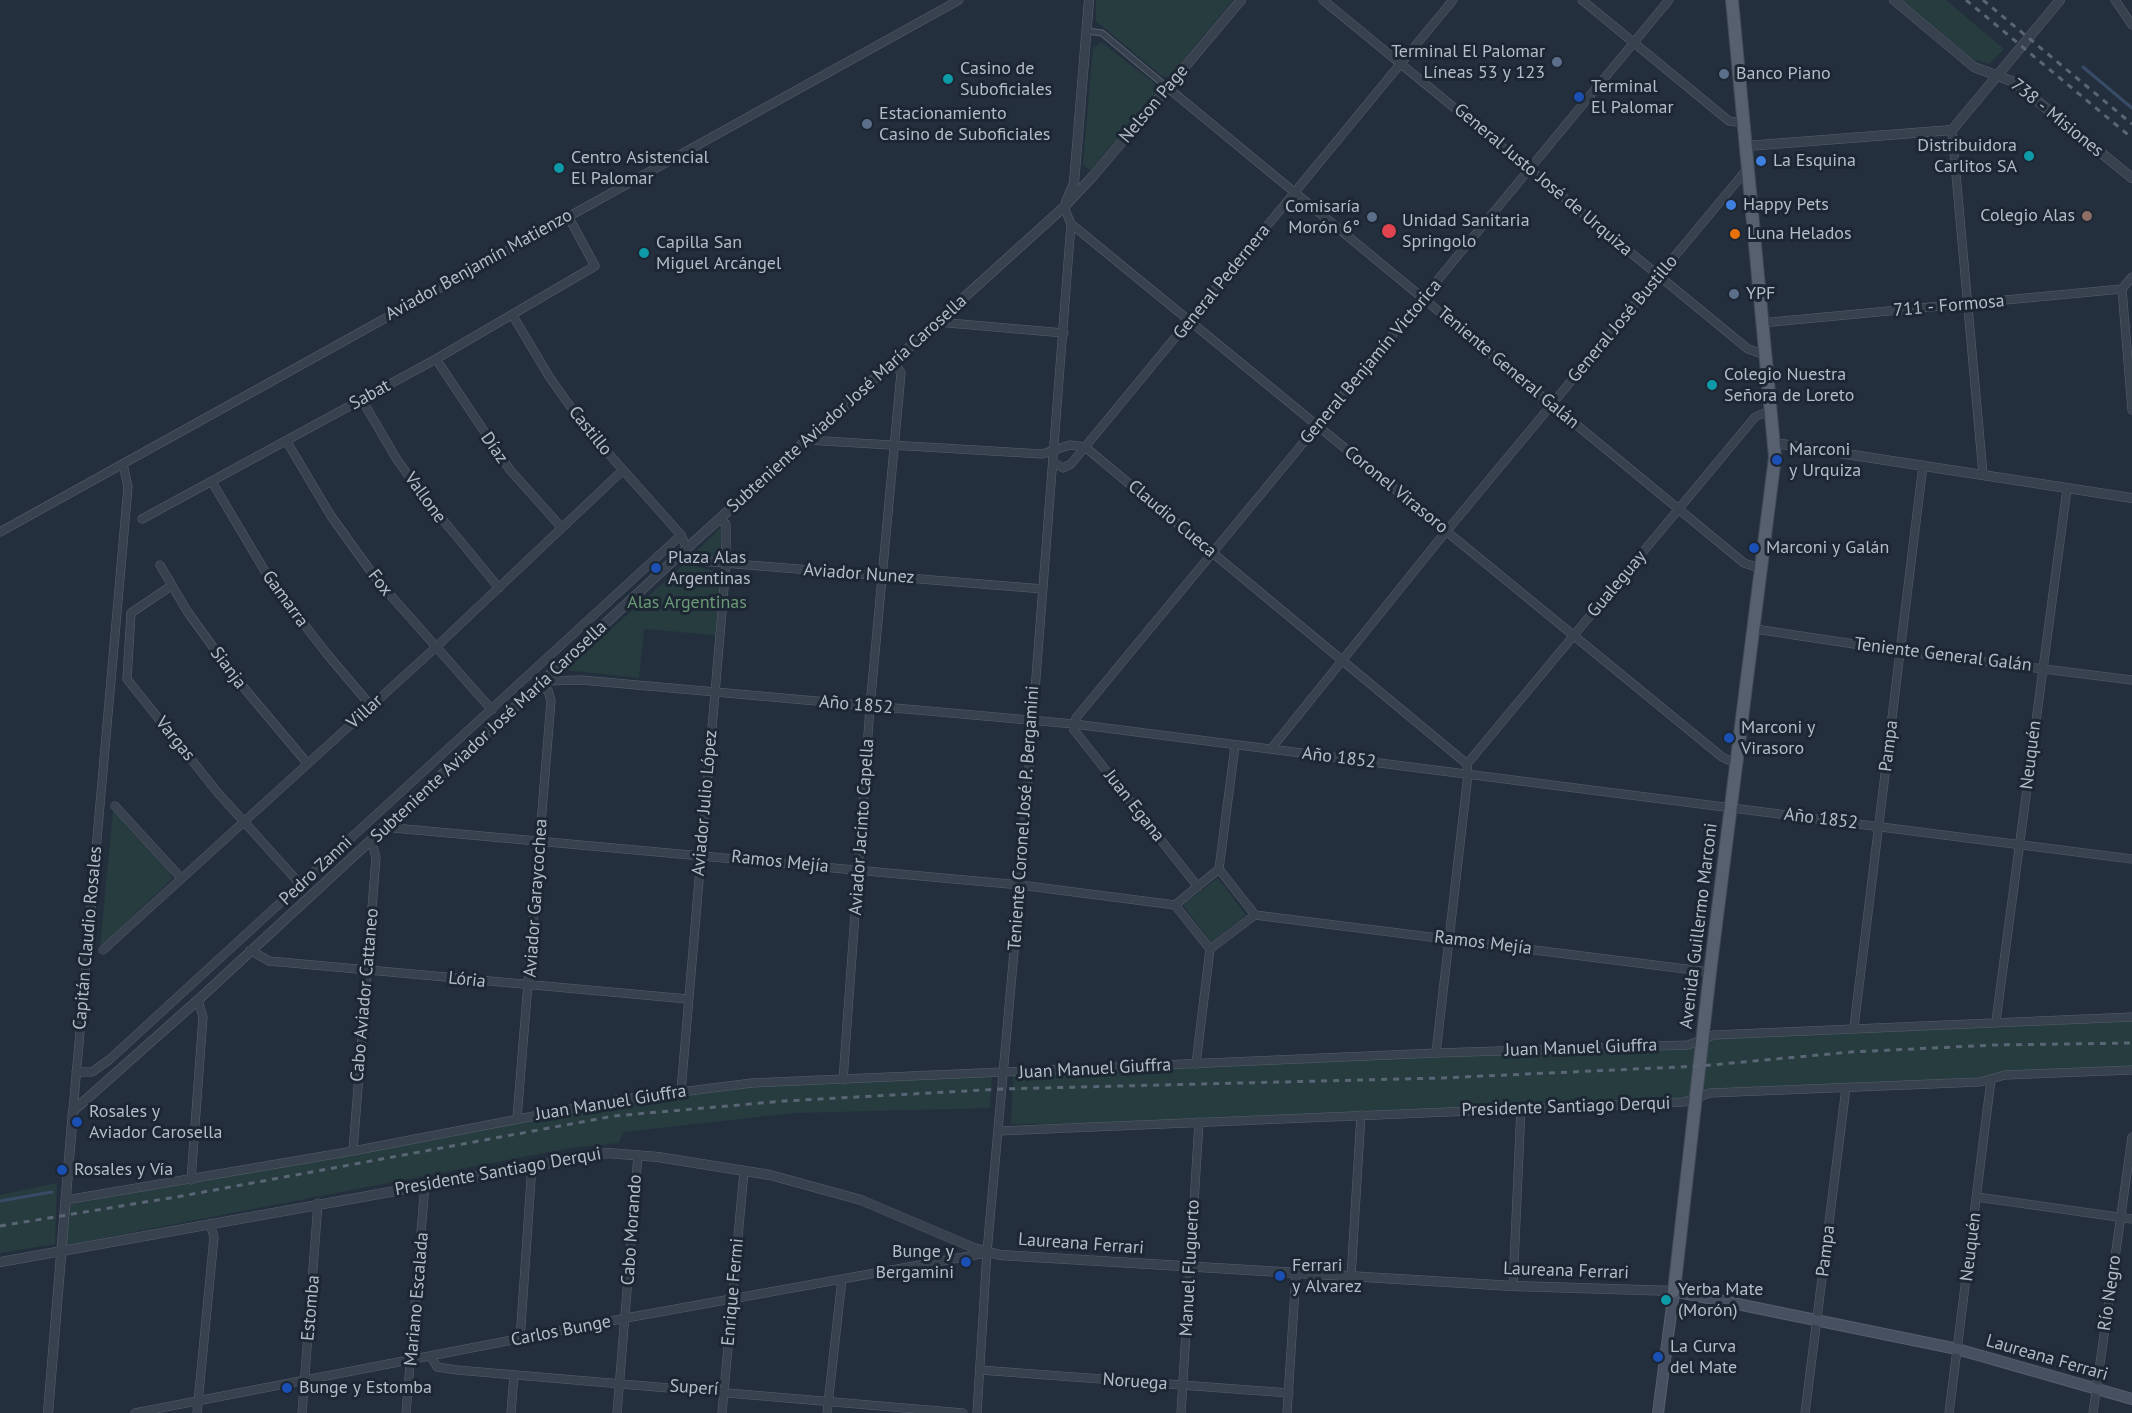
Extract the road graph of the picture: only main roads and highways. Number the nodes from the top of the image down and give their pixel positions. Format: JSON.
{"nodes":[{"id":1,"x":1732,"y":0,"type":"edge"},
{"id":2,"x":1674,"y":1291,"type":"junction"},
{"id":3,"x":2132,"y":1400,"type":"edge"},
{"id":4,"x":1659,"y":1413,"type":"edge"}],
"edges":[{"from":1,"to":2,"type":"main road","name":"Avenida Guillermo Marconi"},
{"from":2,"to":3,"type":"main road","name":"Laureana Ferrari"},
{"from":2,"to":4,"type":"main road","name":"Avenida Guillermo Marconi"}]}
